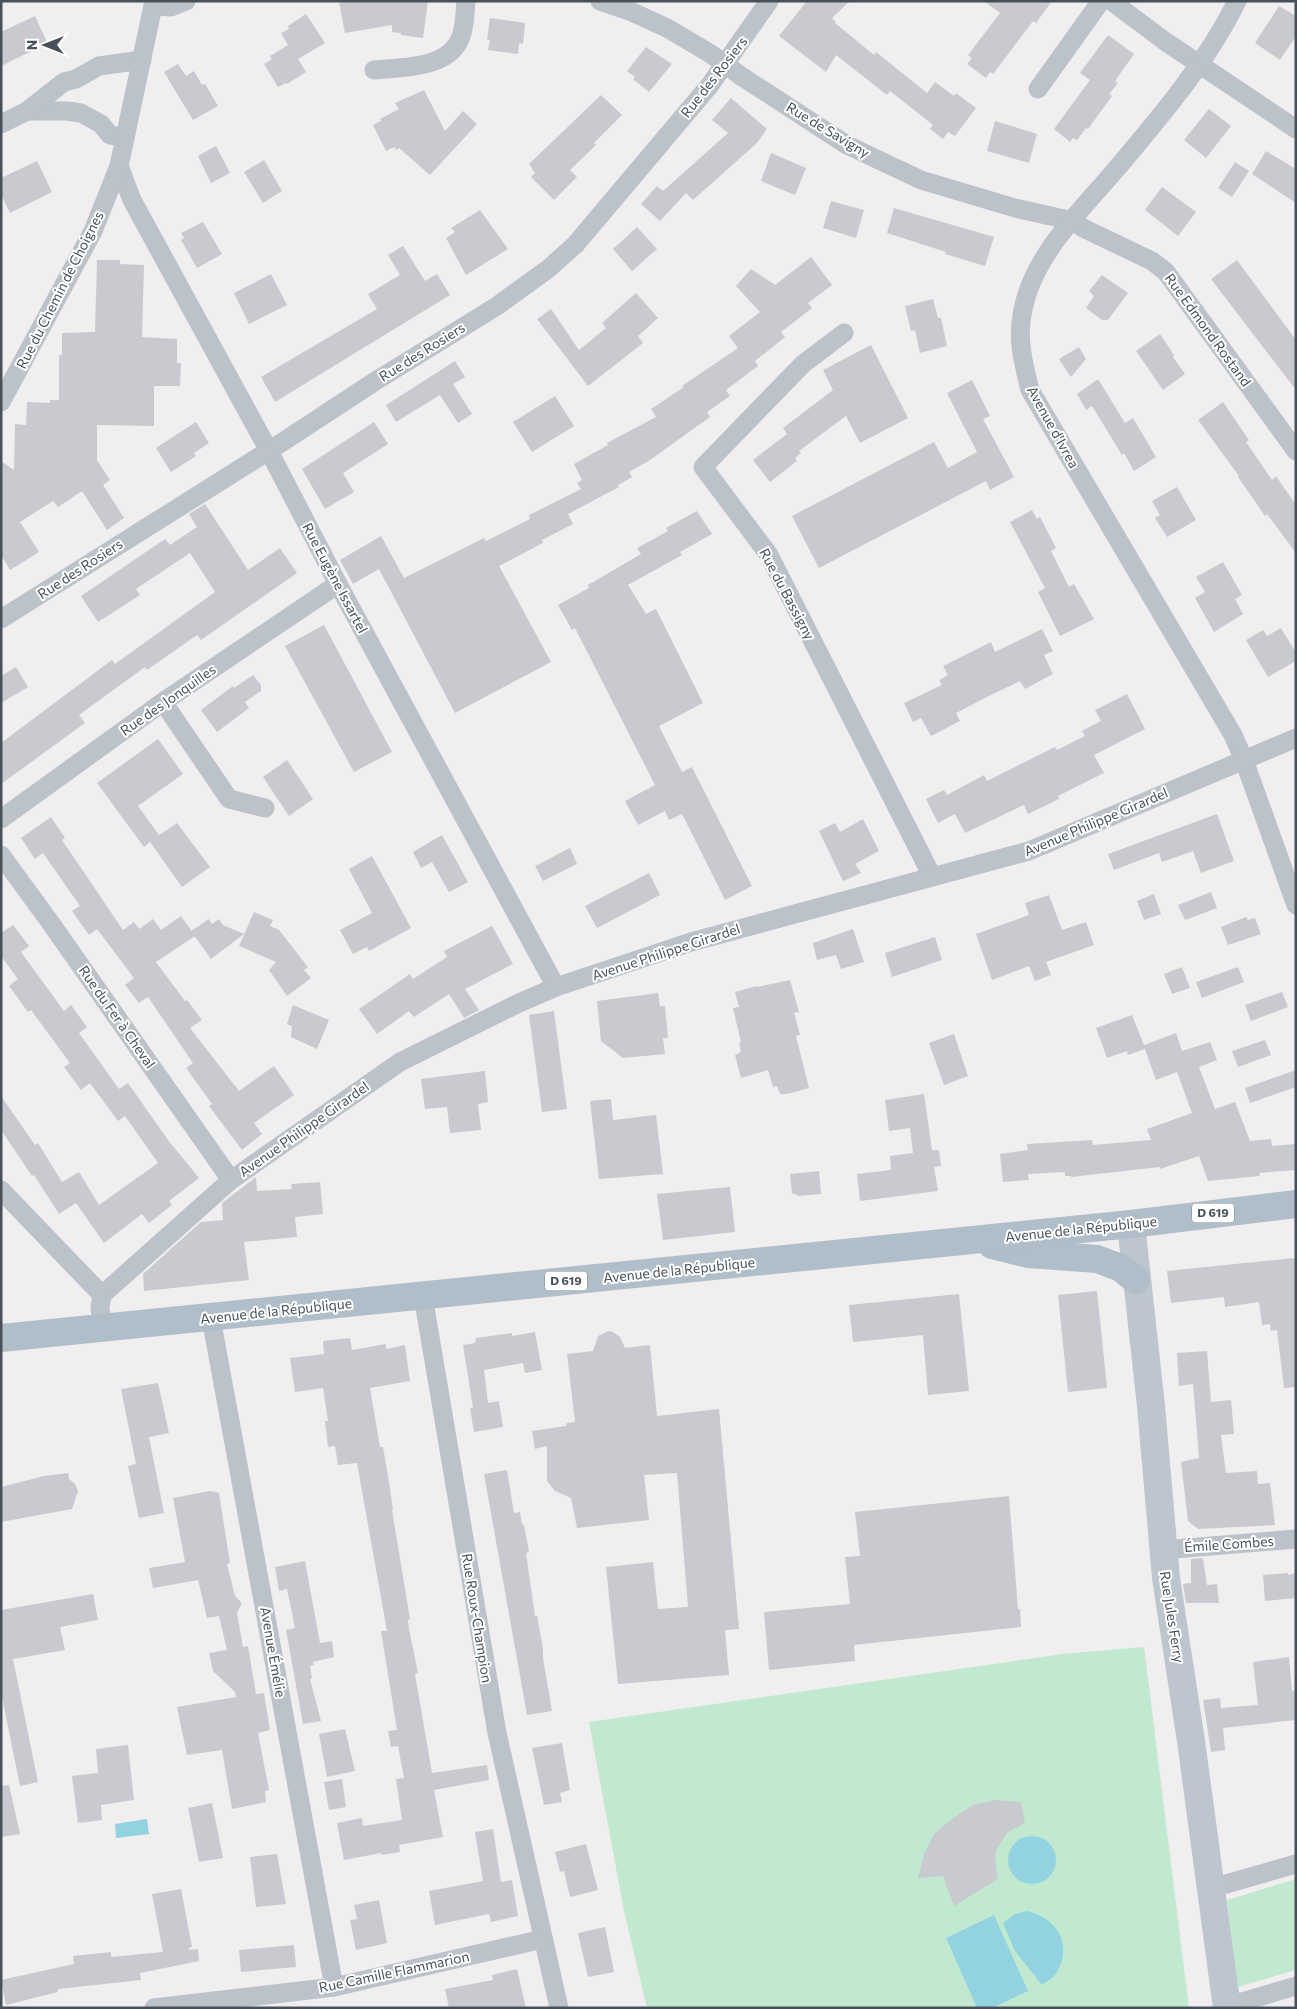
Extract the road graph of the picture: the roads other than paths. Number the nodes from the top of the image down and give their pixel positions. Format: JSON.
{"nodes":[{"id":1,"x":186,"y":1,"type":"edge"},
{"id":2,"x":466,"y":1,"type":"edge"},
{"id":3,"x":600,"y":1,"type":"edge"},
{"id":4,"x":769,"y":1,"type":"edge"},
{"id":5,"x":1101,"y":1,"type":"edge"},
{"id":6,"x":1111,"y":1,"type":"edge"},
{"id":7,"x":1237,"y":1,"type":"edge"},
{"id":8,"x":154,"y":4,"type":"edge"},
{"id":9,"x":142,"y":60,"type":"junction"},
{"id":10,"x":1199,"y":62,"type":"junction"},
{"id":11,"x":725,"y":65,"type":"junction"},
{"id":12,"x":374,"y":70,"type":"dead end"},
{"id":13,"x":76,"y":79,"type":"junction"},
{"id":14,"x":1038,"y":89,"type":"dead end"},
{"id":15,"x":28,"y":111,"type":"junction"},
{"id":16,"x":81,"y":114,"type":"junction"},
{"id":17,"x":1,"y":124,"type":"edge"},
{"id":18,"x":1296,"y":128,"type":"edge"},
{"id":19,"x":125,"y":138,"type":"junction"},
{"id":20,"x":119,"y":166,"type":"junction"},
{"id":21,"x":1073,"y":221,"type":"junction"},
{"id":22,"x":844,"y":333,"type":"dead end"},
{"id":23,"x":1,"y":402,"type":"edge"},
{"id":24,"x":269,"y":450,"type":"junction"},
{"id":25,"x":1296,"y":451,"type":"edge"},
{"id":26,"x":338,"y":584,"type":"junction"},
{"id":27,"x":1,"y":619,"type":"edge"},
{"id":28,"x":162,"y":702,"type":"junction"},
{"id":29,"x":1296,"y":738,"type":"edge"},
{"id":30,"x":1244,"y":760,"type":"junction"},
{"id":31,"x":265,"y":808,"type":"dead end"},
{"id":32,"x":1,"y":819,"type":"edge"},
{"id":33,"x":1,"y":855,"type":"edge"},
{"id":34,"x":932,"y":876,"type":"junction"},
{"id":35,"x":1296,"y":905,"type":"edge"},
{"id":36,"x":556,"y":987,"type":"junction"},
{"id":37,"x":231,"y":1180,"type":"junction"},
{"id":38,"x":1,"y":1190,"type":"edge"},
{"id":39,"x":1296,"y":1204,"type":"edge"},
{"id":40,"x":1131,"y":1224,"type":"junction"},
{"id":41,"x":974,"y":1240,"type":"junction"},
{"id":42,"x":1136,"y":1280,"type":"junction"},
{"id":43,"x":102,"y":1295,"type":"junction"},
{"id":44,"x":423,"y":1296,"type":"junction"},
{"id":45,"x":211,"y":1318,"type":"junction"},
{"id":46,"x":103,"y":1329,"type":"junction"},
{"id":47,"x":1,"y":1338,"type":"edge"},
{"id":48,"x":1296,"y":1539,"type":"edge"},
{"id":49,"x":1162,"y":1550,"type":"junction"},
{"id":50,"x":1296,"y":1864,"type":"edge"},
{"id":51,"x":1212,"y":1888,"type":"junction"},
{"id":52,"x":543,"y":1938,"type":"junction"},
{"id":53,"x":1296,"y":1986,"type":"edge"},
{"id":54,"x":334,"y":1987,"type":"junction"},
{"id":55,"x":1228,"y":2007,"type":"edge"},
{"id":56,"x":154,"y":2008,"type":"edge"},
{"id":57,"x":559,"y":2008,"type":"edge"}],
"edges":[{"from":1,"to":8,"type":"street"},
{"from":2,"to":12,"type":"street"},
{"from":3,"to":11,"type":"street","name":"Rue de Savigny"},
{"from":4,"to":11,"type":"street","name":"Rue des Rosiers"},
{"from":5,"to":14,"type":"street"},
{"from":6,"to":10,"type":"street"},
{"from":7,"to":10,"type":"street","name":"Avenue d'Ivrea"},
{"from":8,"to":9,"type":"street","name":"Rue du Chemin de Choignes"},
{"from":9,"to":13,"type":"street"},
{"from":9,"to":19,"type":"street","name":"Rue du Chemin de Choignes"},
{"from":10,"to":18,"type":"street"},
{"from":10,"to":21,"type":"street","name":"Avenue d'Ivrea"},
{"from":11,"to":21,"type":"street","name":"Rue de Savigny"},
{"from":11,"to":24,"type":"street","name":"Rue des Rosiers"},
{"from":13,"to":15,"type":"street"},
{"from":13,"to":16,"type":"street"},
{"from":15,"to":16,"type":"street"},
{"from":15,"to":17,"type":"street"},
{"from":16,"to":19,"type":"street"},
{"from":19,"to":20,"type":"street","name":"Rue du Chemin de Choignes"},
{"from":20,"to":23,"type":"street","name":"Rue du Chemin de Choignes"},
{"from":20,"to":24,"type":"street","name":"Rue Eugène Issartel"},
{"from":21,"to":25,"type":"street","name":"Rue Edmond Rostand"},
{"from":21,"to":30,"type":"street","name":"Avenue d'Ivrea"},
{"from":22,"to":34,"type":"street","name":"Rue du Bassigny"},
{"from":24,"to":26,"type":"street","name":"Rue Eugène Issartel"},
{"from":24,"to":27,"type":"street","name":"Rue des Rosiers"},
{"from":26,"to":28,"type":"street","name":"Rue des Jonquilles"},
{"from":26,"to":36,"type":"street","name":"Rue Eugène Issartel"},
{"from":28,"to":31,"type":"street"},
{"from":28,"to":32,"type":"street","name":"Rue des Jonquilles"},
{"from":29,"to":30,"type":"street","name":"Avenue Philippe Girardel"},
{"from":30,"to":34,"type":"street","name":"Avenue Philippe Girardel"},
{"from":30,"to":35,"type":"street","name":"Avenue d'Ivrea"},
{"from":33,"to":37,"type":"street","name":"Rue du Fer à Cheval"},
{"from":34,"to":36,"type":"street","name":"Avenue Philippe Girardel"},
{"from":36,"to":37,"type":"street","name":"Avenue Philippe Girardel"},
{"from":37,"to":43,"type":"street","name":"Avenue Philippe Girardel"},
{"from":38,"to":43,"type":"street"},
{"from":39,"to":40,"type":"main road","name":"Avenue de la République","number":"D 619"},
{"from":40,"to":41,"type":"main road","name":"Avenue de la République","number":"D 619"},
{"from":40,"to":42,"type":"street","name":"Rue Jules Ferry"},
{"from":41,"to":42,"type":"main road"},
{"from":41,"to":44,"type":"main road","name":"Avenue de la République","number":"D 619"},
{"from":42,"to":49,"type":"street","name":"Rue Jules Ferry"},
{"from":43,"to":46,"type":"street"},
{"from":44,"to":45,"type":"main road","name":"Avenue de la République","number":"D 619"},
{"from":44,"to":52,"type":"street","name":"Rue Roux-Champion"},
{"from":45,"to":46,"type":"main road","name":"Avenue de la République","number":"D 619"},
{"from":45,"to":54,"type":"street","name":"Avenue Émélie"},
{"from":46,"to":47,"type":"main road","name":"Avenue de la République","number":"D 619"},
{"from":48,"to":49,"type":"street","name":"Émile Combes"},
{"from":49,"to":51,"type":"street","name":"Rue Jules Ferry"},
{"from":50,"to":51,"type":"street"},
{"from":51,"to":55,"type":"street","name":"Rue Jules Ferry"},
{"from":52,"to":54,"type":"street","name":"Rue Camille Flammarion"},
{"from":52,"to":57,"type":"street","name":"Rue Roux-Champion"},
{"from":53,"to":55,"type":"street"},
{"from":54,"to":56,"type":"street","name":"Rue Camille Flammarion"}]}
